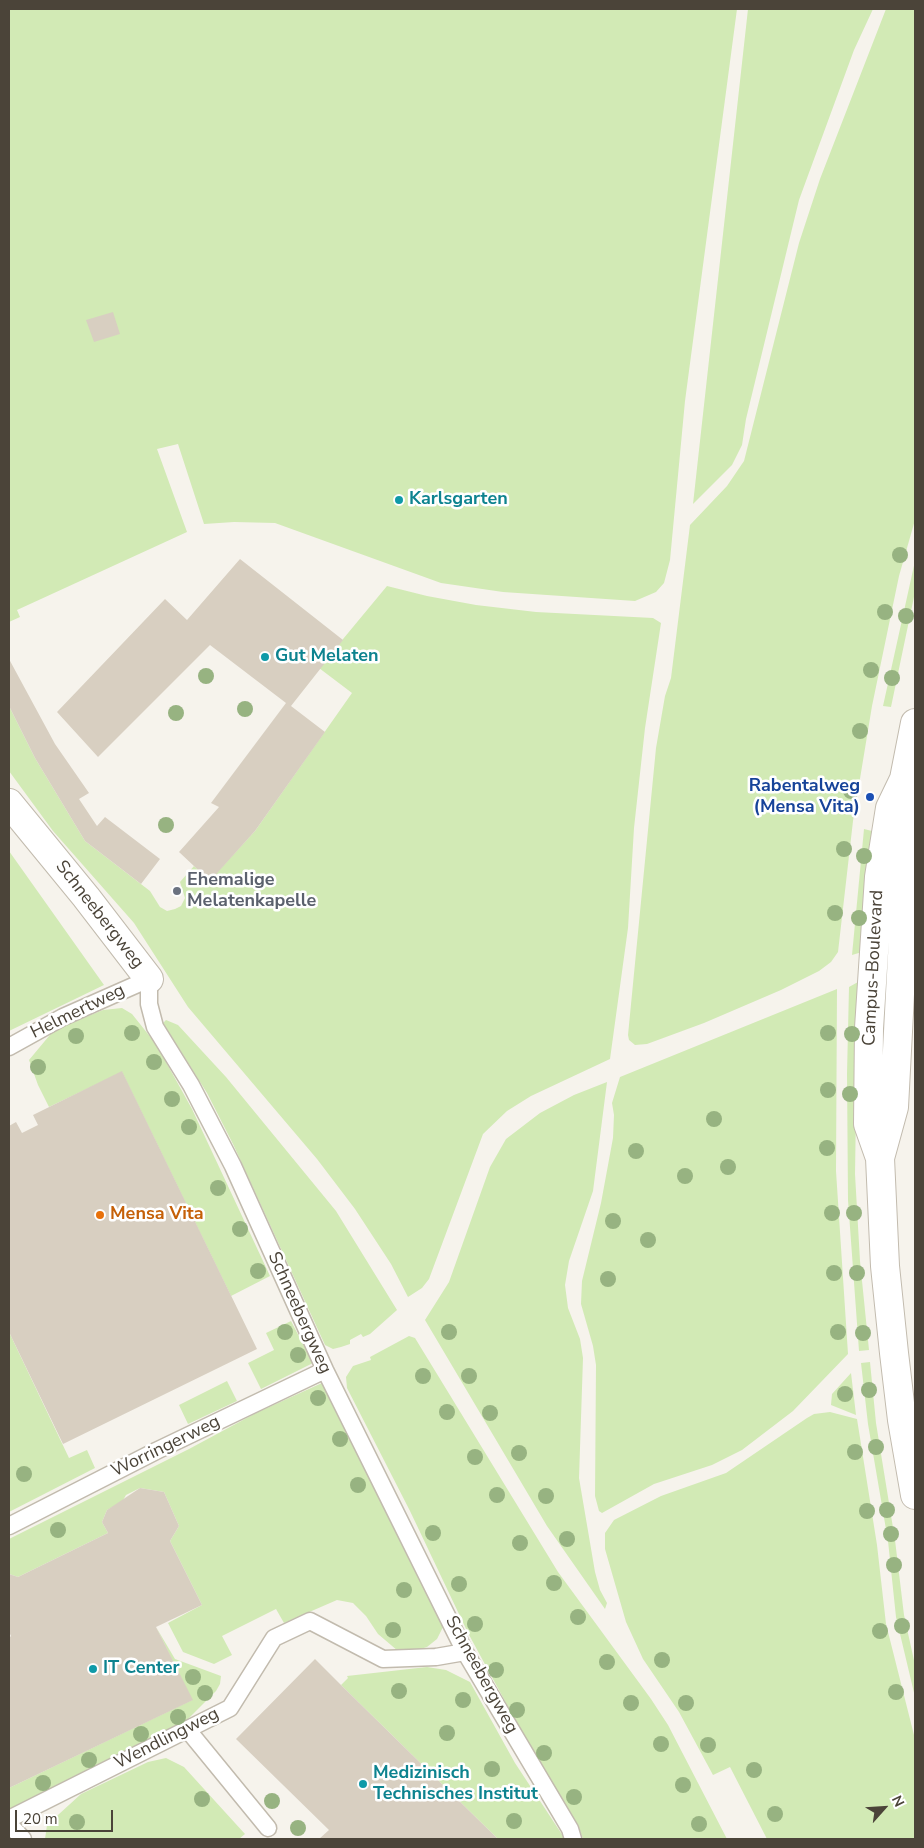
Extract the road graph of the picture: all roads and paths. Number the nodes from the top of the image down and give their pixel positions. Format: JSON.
{"nodes":[{"id":1,"x":915,"y":722,"type":"edge"},
{"id":2,"x":9,"y":803,"type":"edge"},
{"id":3,"x":149,"y":980,"type":"junction"},
{"id":4,"x":9,"y":1047,"type":"edge"},
{"id":5,"x":325,"y":1370,"type":"junction"},
{"id":6,"x":915,"y":1495,"type":"edge"},
{"id":7,"x":9,"y":1526,"type":"edge"},
{"id":8,"x":465,"y":1652,"type":"junction"},
{"id":9,"x":187,"y":1728,"type":"junction"},
{"id":10,"x":9,"y":1819,"type":"edge"},
{"id":11,"x":9,"y":1824,"type":"edge"},
{"id":12,"x":268,"y":1828,"type":"dead end"},
{"id":13,"x":23,"y":1839,"type":"edge"},
{"id":14,"x":573,"y":1839,"type":"edge"}],
"edges":[{"from":1,"to":6,"type":"street","name":"Campus-Boulevard"},
{"from":2,"to":3,"type":"street","name":"Schneebergweg"},
{"from":3,"to":4,"type":"lane","name":"Helmertweg"},
{"from":3,"to":5,"type":"lane","name":"Schneebergweg"},
{"from":5,"to":7,"type":"lane","name":"Worringerweg"},
{"from":5,"to":8,"type":"lane","name":"Schneebergweg"},
{"from":8,"to":9,"type":"lane","name":"Wendlingweg"},
{"from":8,"to":14,"type":"lane","name":"Schneebergweg"},
{"from":9,"to":10,"type":"lane","name":"Wendlingweg"},
{"from":9,"to":12,"type":"lane"},
{"from":11,"to":13,"type":"lane"}]}
